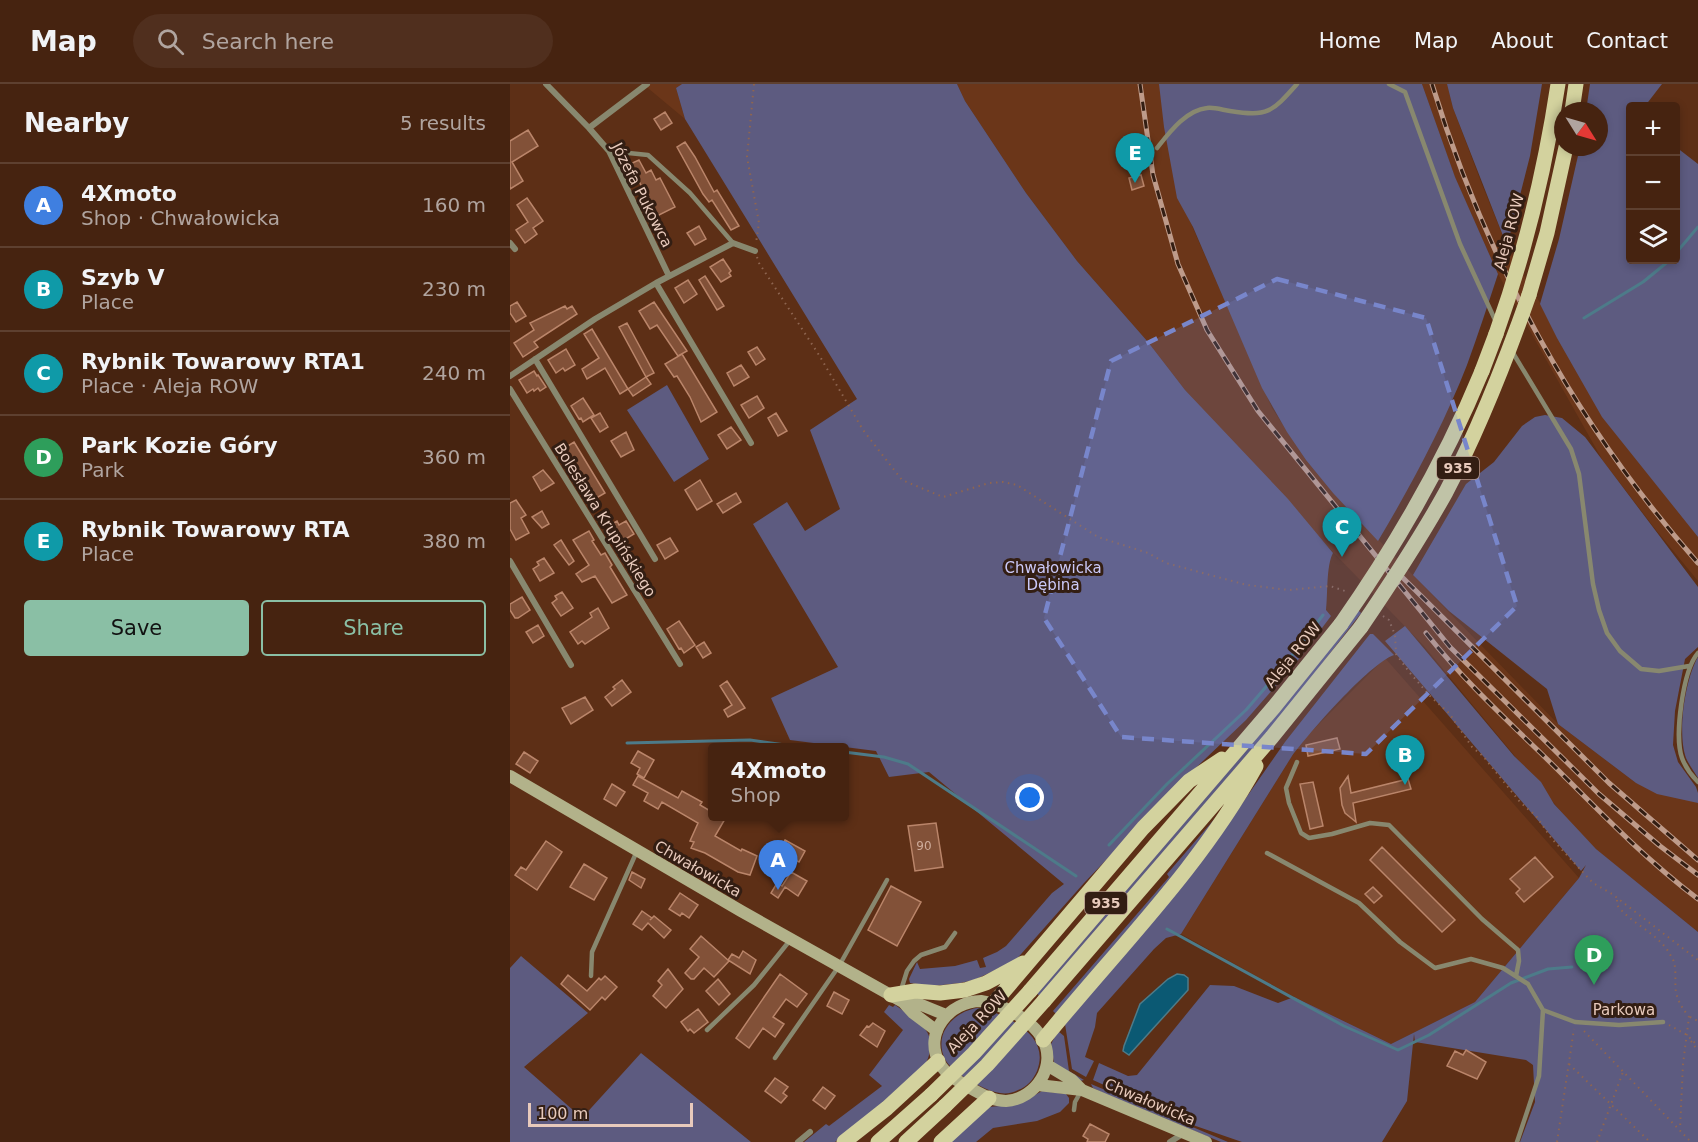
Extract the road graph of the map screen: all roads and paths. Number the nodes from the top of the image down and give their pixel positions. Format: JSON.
{"nodes":[{"id":1,"x":546,"y":84,"type":"edge"},
{"id":2,"x":647,"y":84,"type":"edge"},
{"id":3,"x":754,"y":84,"type":"edge"},
{"id":4,"x":1297,"y":84,"type":"edge"},
{"id":5,"x":1389,"y":84,"type":"edge"},
{"id":6,"x":1402,"y":84,"type":"edge"},
{"id":7,"x":1558,"y":84,"type":"edge"},
{"id":8,"x":1576,"y":84,"type":"edge"},
{"id":9,"x":1405,"y":92,"type":"junction"},
{"id":10,"x":1573,"y":102,"type":"edge"},
{"id":11,"x":589,"y":128,"type":"junction"},
{"id":12,"x":1157,"y":148,"type":"dead end"},
{"id":13,"x":609,"y":151,"type":"junction"},
{"id":14,"x":1564,"y":156,"type":"edge"},
{"id":15,"x":510,"y":243,"type":"edge"},
{"id":16,"x":733,"y":243,"type":"junction"},
{"id":17,"x":514,"y":249,"type":"dead end"},
{"id":18,"x":756,"y":251,"type":"junction"},
{"id":19,"x":669,"y":276,"type":"junction"},
{"id":20,"x":657,"y":283,"type":"junction"},
{"id":21,"x":1501,"y":332,"type":"dead end"},
{"id":22,"x":1507,"y":342,"type":"dead end"},
{"id":23,"x":535,"y":359,"type":"junction"},
{"id":24,"x":510,"y":376,"type":"edge"},
{"id":25,"x":510,"y":389,"type":"edge"},
{"id":26,"x":751,"y":443,"type":"dead end"},
{"id":27,"x":656,"y":559,"type":"dead end"},
{"id":28,"x":510,"y":561,"type":"edge"},
{"id":29,"x":1354,"y":596,"type":"dead end"},
{"id":30,"x":1381,"y":614,"type":"dead end"},
{"id":31,"x":1698,"y":653,"type":"edge"},
{"id":32,"x":680,"y":664,"type":"dead end"},
{"id":33,"x":571,"y":665,"type":"dead end"},
{"id":34,"x":1689,"y":666,"type":"junction"},
{"id":35,"x":1272,"y":737,"type":"junction"},
{"id":36,"x":1240,"y":747,"type":"junction"},
{"id":37,"x":1297,"y":762,"type":"dead end"},
{"id":38,"x":510,"y":776,"type":"edge"},
{"id":39,"x":1698,"y":782,"type":"edge"},
{"id":40,"x":637,"y":851,"type":"junction"},
{"id":41,"x":1267,"y":853,"type":"dead end"},
{"id":42,"x":887,"y":880,"type":"dead end"},
{"id":43,"x":1617,"y":900,"type":"junction"},
{"id":44,"x":955,"y":933,"type":"dead end"},
{"id":45,"x":790,"y":939,"type":"junction"},
{"id":46,"x":1033,"y":957,"type":"junction"},
{"id":47,"x":1698,"y":960,"type":"edge"},
{"id":48,"x":839,"y":966,"type":"junction"},
{"id":49,"x":591,"y":976,"type":"dead end"},
{"id":50,"x":1516,"y":976,"type":"junction"},
{"id":51,"x":898,"y":997,"type":"junction"},
{"id":52,"x":993,"y":1004,"type":"junction"},
{"id":53,"x":1543,"y":1010,"type":"junction"},
{"id":54,"x":946,"y":1015,"type":"junction"},
{"id":55,"x":1689,"y":1017,"type":"junction"},
{"id":56,"x":1698,"y":1021,"type":"edge"},
{"id":57,"x":1575,"y":1022,"type":"junction"},
{"id":58,"x":1663,"y":1022,"type":"joint"},
{"id":59,"x":707,"y":1030,"type":"dead end"},
{"id":60,"x":936,"y":1031,"type":"junction"},
{"id":61,"x":1687,"y":1035,"type":"junction"},
{"id":62,"x":1043,"y":1040,"type":"junction"},
{"id":63,"x":1698,"y":1046,"type":"edge"},
{"id":64,"x":1698,"y":1051,"type":"edge"},
{"id":65,"x":775,"y":1058,"type":"dead end"},
{"id":66,"x":938,"y":1061,"type":"junction"},
{"id":67,"x":1569,"y":1064,"type":"junction"},
{"id":68,"x":1047,"y":1065,"type":"junction"},
{"id":69,"x":1623,"y":1071,"type":"junction"},
{"id":70,"x":1038,"y":1085,"type":"junction"},
{"id":71,"x":1082,"y":1090,"type":"junction"},
{"id":72,"x":988,"y":1098,"type":"junction"},
{"id":73,"x":1612,"y":1105,"type":"junction"},
{"id":74,"x":1074,"y":1110,"type":"dead end"},
{"id":75,"x":1680,"y":1130,"type":"junction"},
{"id":76,"x":810,"y":1132,"type":"dead end"},
{"id":77,"x":1184,"y":1133,"type":"junction"},
{"id":78,"x":798,"y":1142,"type":"edge"},
{"id":79,"x":844,"y":1142,"type":"edge"},
{"id":80,"x":878,"y":1142,"type":"edge"},
{"id":81,"x":906,"y":1142,"type":"edge"},
{"id":82,"x":941,"y":1142,"type":"edge"},
{"id":83,"x":1170,"y":1142,"type":"edge"},
{"id":84,"x":1206,"y":1142,"type":"edge"},
{"id":85,"x":1517,"y":1142,"type":"edge"},
{"id":86,"x":1557,"y":1142,"type":"edge"},
{"id":87,"x":1598,"y":1142,"type":"edge"},
{"id":88,"x":1650,"y":1142,"type":"edge"},
{"id":89,"x":1691,"y":1142,"type":"edge"}],
"edges":[{"from":1,"to":11,"type":"street","name":"Józefa Pukowca"},
{"from":2,"to":11,"type":"street"},
{"from":3,"to":18,"type":"path"},
{"from":4,"to":12,"type":"lane"},
{"from":5,"to":9,"type":"lane"},
{"from":6,"to":9,"type":"lane"},
{"from":7,"to":36,"type":"main road","name":"Aleja ROW","number":"935","bridge":true},
{"from":8,"to":10,"type":"main road"},
{"from":9,"to":21,"type":"lane"},
{"from":11,"to":13,"type":"street","name":"Józefa Pukowca"},
{"from":13,"to":16,"type":"lane"},
{"from":13,"to":19,"type":"street","name":"Józefa Pukowca"},
{"from":14,"to":35,"type":"main road","number":"935","bridge":true},
{"from":15,"to":17,"type":"street"},
{"from":16,"to":18,"type":"street"},
{"from":16,"to":19,"type":"street"},
{"from":18,"to":29,"type":"path"},
{"from":19,"to":20,"type":"street"},
{"from":20,"to":23,"type":"street"},
{"from":20,"to":26,"type":"street"},
{"from":22,"to":34,"type":"lane"},
{"from":23,"to":24,"type":"street"},
{"from":23,"to":27,"type":"street","name":"Bolesława Krupińskiego"},
{"from":25,"to":32,"type":"street","name":"Bolesława Krupińskiego"},
{"from":28,"to":33,"type":"street"},
{"from":30,"to":43,"type":"path"},
{"from":31,"to":34,"type":"lane"},
{"from":34,"to":39,"type":"lane"},
{"from":35,"to":62,"type":"main road"},
{"from":35,"to":81,"type":"main road","number":"935","bridge":true},
{"from":36,"to":46,"type":"main road"},
{"from":36,"to":80,"type":"main road","name":"Aleja ROW","number":"935","bridge":true},
{"from":37,"to":50,"type":"lane"},
{"from":38,"to":40,"type":"main road","name":"Chwałowicka"},
{"from":40,"to":45,"type":"main road","name":"Chwałowicka"},
{"from":40,"to":49,"type":"lane"},
{"from":41,"to":50,"type":"lane"},
{"from":42,"to":48,"type":"lane"},
{"from":43,"to":47,"type":"path"},
{"from":43,"to":55,"type":"path"},
{"from":44,"to":51,"type":"lane"},
{"from":45,"to":48,"type":"main road","name":"Chwałowicka"},
{"from":45,"to":59,"type":"lane"},
{"from":46,"to":51,"type":"main road"},
{"from":46,"to":52,"type":"main road"},
{"from":48,"to":51,"type":"main road","name":"Chwałowicka"},
{"from":48,"to":65,"type":"lane"},
{"from":50,"to":53,"type":"lane"},
{"from":51,"to":54,"type":"main road","name":"Chwałowicka"},
{"from":51,"to":60,"type":"main road","name":"Chwałowicka"},
{"from":52,"to":54,"type":"main road"},
{"from":52,"to":62,"type":"main road"},
{"from":53,"to":57,"type":"lane","name":"Parkowa"},
{"from":53,"to":85,"type":"lane"},
{"from":54,"to":60,"type":"main road"},
{"from":55,"to":56,"type":"path"},
{"from":55,"to":61,"type":"path"},
{"from":57,"to":58,"type":"lane","name":"Parkowa"},
{"from":57,"to":67,"type":"path"},
{"from":57,"to":69,"type":"path"},
{"from":58,"to":61,"type":"path","name":"Parkowa"},
{"from":60,"to":66,"type":"main road"},
{"from":61,"to":63,"type":"path","name":"Parkowa"},
{"from":61,"to":64,"type":"path"},
{"from":61,"to":75,"type":"path"},
{"from":62,"to":68,"type":"main road"},
{"from":66,"to":72,"type":"main road"},
{"from":66,"to":79,"type":"main road"},
{"from":67,"to":73,"type":"path"},
{"from":67,"to":86,"type":"path"},
{"from":68,"to":70,"type":"main road"},
{"from":68,"to":71,"type":"main road","name":"Chwałowicka"},
{"from":69,"to":73,"type":"path"},
{"from":69,"to":75,"type":"path"},
{"from":70,"to":71,"type":"main road","name":"Chwałowicka"},
{"from":70,"to":72,"type":"main road"},
{"from":71,"to":74,"type":"lane"},
{"from":71,"to":77,"type":"main road","name":"Chwałowicka"},
{"from":72,"to":82,"type":"main road"},
{"from":73,"to":87,"type":"path"},
{"from":73,"to":88,"type":"path"},
{"from":75,"to":89,"type":"path"},
{"from":76,"to":78,"type":"street"},
{"from":77,"to":83,"type":"street"},
{"from":77,"to":84,"type":"main road","name":"Chwałowicka"}]}
